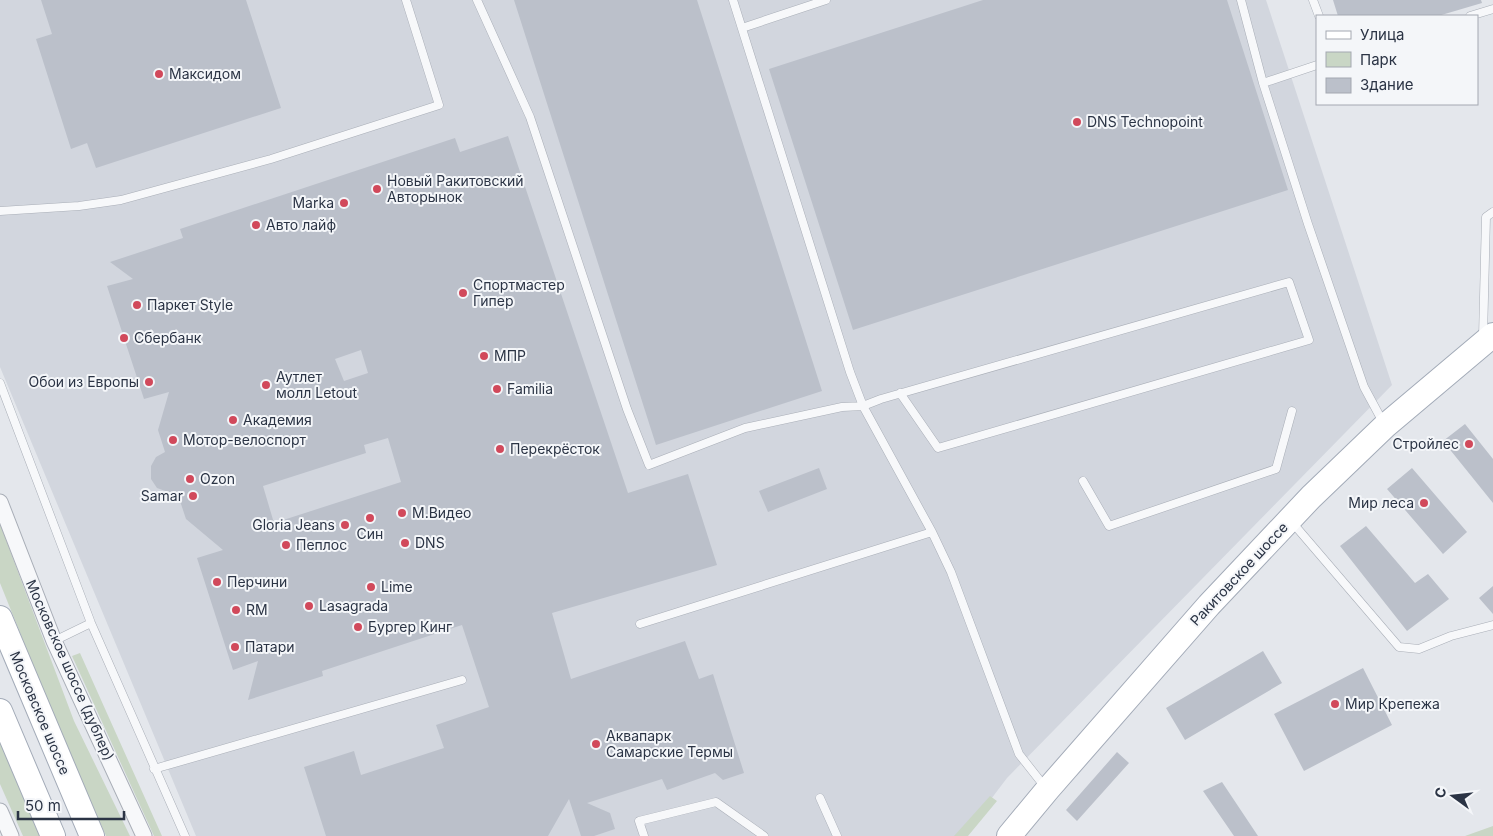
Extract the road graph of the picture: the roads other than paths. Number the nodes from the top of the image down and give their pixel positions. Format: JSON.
{"nodes":[{"id":1,"x":406,"y":0,"type":"edge"},
{"id":2,"x":477,"y":0,"type":"edge"},
{"id":3,"x":733,"y":0,"type":"edge"},
{"id":4,"x":826,"y":0,"type":"edge"},
{"id":5,"x":1240,"y":0,"type":"edge"},
{"id":6,"x":1314,"y":0,"type":"edge"},
{"id":7,"x":1493,"y":9,"type":"edge"},
{"id":8,"x":1319,"y":15,"type":"edge"},
{"id":9,"x":1473,"y":15,"type":"edge"},
{"id":10,"x":742,"y":28,"type":"junction"},
{"id":11,"x":1316,"y":65,"type":"edge"},
{"id":12,"x":1263,"y":82,"type":"junction"},
{"id":13,"x":0,"y":211,"type":"edge"},
{"id":14,"x":1493,"y":212,"type":"edge"},
{"id":15,"x":1488,"y":339,"type":"edge"},
{"id":16,"x":0,"y":383,"type":"edge"},
{"id":17,"x":900,"y":393,"type":"junction"},
{"id":18,"x":863,"y":406,"type":"junction"},
{"id":19,"x":1292,"y":411,"type":"dead end"},
{"id":20,"x":1385,"y":426,"type":"junction"},
{"id":21,"x":1083,"y":481,"type":"dead end"},
{"id":22,"x":0,"y":502,"type":"edge"},
{"id":23,"x":1290,"y":520,"type":"junction"},
{"id":24,"x":932,"y":532,"type":"junction"},
{"id":25,"x":0,"y":618,"type":"edge"},
{"id":26,"x":90,"y":623,"type":"junction"},
{"id":27,"x":640,"y":624,"type":"dead end"},
{"id":28,"x":1493,"y":625,"type":"edge"},
{"id":29,"x":54,"y":641,"type":"junction"},
{"id":30,"x":462,"y":680,"type":"dead end"},
{"id":31,"x":0,"y":711,"type":"edge"},
{"id":32,"x":154,"y":769,"type":"junction"},
{"id":33,"x":1048,"y":790,"type":"junction"},
{"id":34,"x":820,"y":798,"type":"dead end"},
{"id":35,"x":0,"y":811,"type":"edge"},
{"id":36,"x":12,"y":836,"type":"edge"},
{"id":37,"x":53,"y":836,"type":"edge"},
{"id":38,"x":92,"y":836,"type":"edge"},
{"id":39,"x":144,"y":836,"type":"edge"},
{"id":40,"x":185,"y":836,"type":"edge"},
{"id":41,"x":644,"y":836,"type":"edge"},
{"id":42,"x":764,"y":836,"type":"edge"},
{"id":43,"x":836,"y":836,"type":"edge"},
{"id":44,"x":1009,"y":836,"type":"edge"}],
"edges":[{"from":1,"to":13,"type":"lane"},
{"from":2,"to":18,"type":"lane"},
{"from":3,"to":10,"type":"lane"},
{"from":4,"to":10,"type":"lane"},
{"from":5,"to":12,"type":"lane"},
{"from":6,"to":8,"type":"lane"},
{"from":7,"to":9,"type":"lane"},
{"from":10,"to":18,"type":"lane"},
{"from":11,"to":12,"type":"lane"},
{"from":12,"to":20,"type":"lane"},
{"from":14,"to":15,"type":"lane"},
{"from":15,"to":20,"type":"main road","name":"Ракитовское шоссе"},
{"from":16,"to":26,"type":"lane"},
{"from":17,"to":17,"type":"lane"},
{"from":17,"to":18,"type":"lane"},
{"from":18,"to":24,"type":"lane"},
{"from":19,"to":21,"type":"lane"},
{"from":20,"to":23,"type":"main road","name":"Ракитовское шоссе"},
{"from":22,"to":29,"type":"street","name":"Московское шоссе (дублер)"},
{"from":23,"to":28,"type":"lane"},
{"from":23,"to":33,"type":"main road","name":"Ракитовское шоссе"},
{"from":24,"to":27,"type":"lane"},
{"from":24,"to":33,"type":"lane"},
{"from":25,"to":38,"type":"main road","name":"Московское шоссе"},
{"from":26,"to":29,"type":"lane"},
{"from":26,"to":32,"type":"lane"},
{"from":29,"to":39,"type":"street","name":"Московское шоссе (дублер)"},
{"from":30,"to":32,"type":"lane"},
{"from":31,"to":37,"type":"main road"},
{"from":32,"to":40,"type":"lane"},
{"from":33,"to":44,"type":"main road","name":"Ракитовское шоссе"},
{"from":34,"to":43,"type":"lane"},
{"from":35,"to":36,"type":"street"},
{"from":41,"to":42,"type":"lane"}]}
